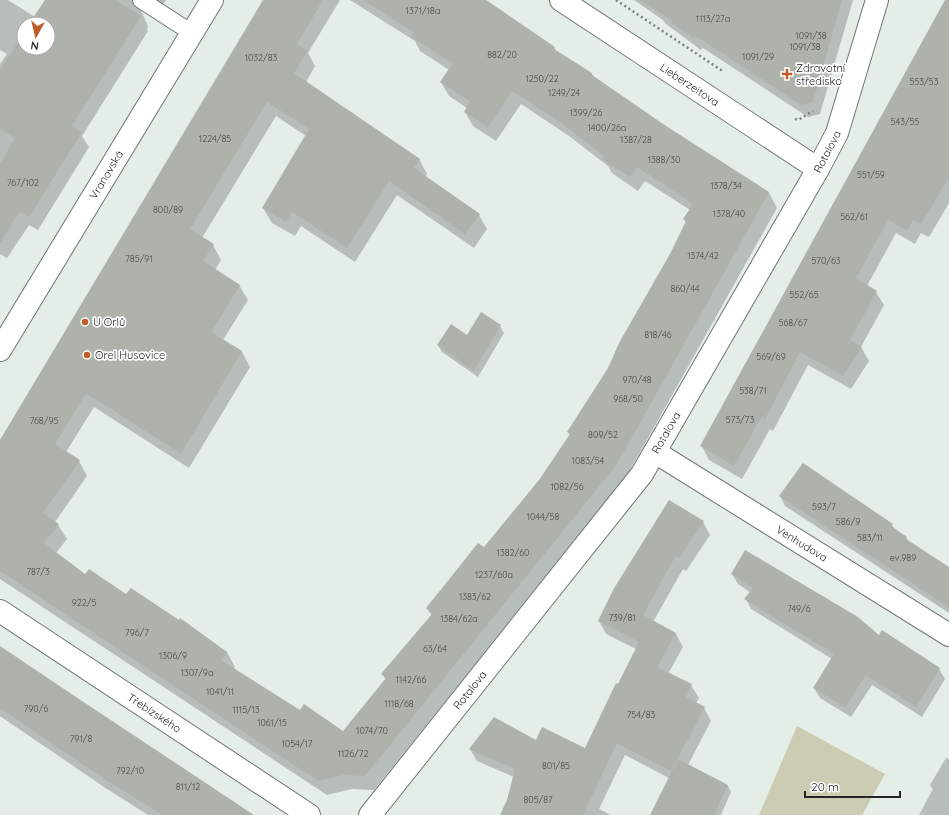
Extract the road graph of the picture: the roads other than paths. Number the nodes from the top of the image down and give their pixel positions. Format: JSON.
{"nodes":[{"id":1,"x":141,"y":0,"type":"edge"},
{"id":2,"x":212,"y":0,"type":"edge"},
{"id":3,"x":561,"y":0,"type":"edge"},
{"id":4,"x":878,"y":0,"type":"edge"},
{"id":5,"x":192,"y":33,"type":"junction"},
{"id":6,"x":818,"y":169,"type":"junction"},
{"id":7,"x":0,"y":350,"type":"edge"},
{"id":8,"x":655,"y":452,"type":"junction"},
{"id":9,"x":0,"y":611,"type":"edge"},
{"id":10,"x":949,"y":635,"type":"edge"},
{"id":11,"x":309,"y":815,"type":"edge"},
{"id":12,"x":370,"y":815,"type":"edge"}],
"edges":[{"from":1,"to":5,"type":"lane"},
{"from":2,"to":5,"type":"street","name":"Vranovská"},
{"from":3,"to":6,"type":"street","name":"Lieberzeitova"},
{"from":4,"to":6,"type":"street","name":"Rotalova"},
{"from":5,"to":7,"type":"street","name":"Vranovská"},
{"from":6,"to":8,"type":"street","name":"Rotalova"},
{"from":8,"to":10,"type":"street","name":"Venhudova"},
{"from":8,"to":12,"type":"street","name":"Rotalova"},
{"from":9,"to":11,"type":"street","name":"Třebízského"}]}
